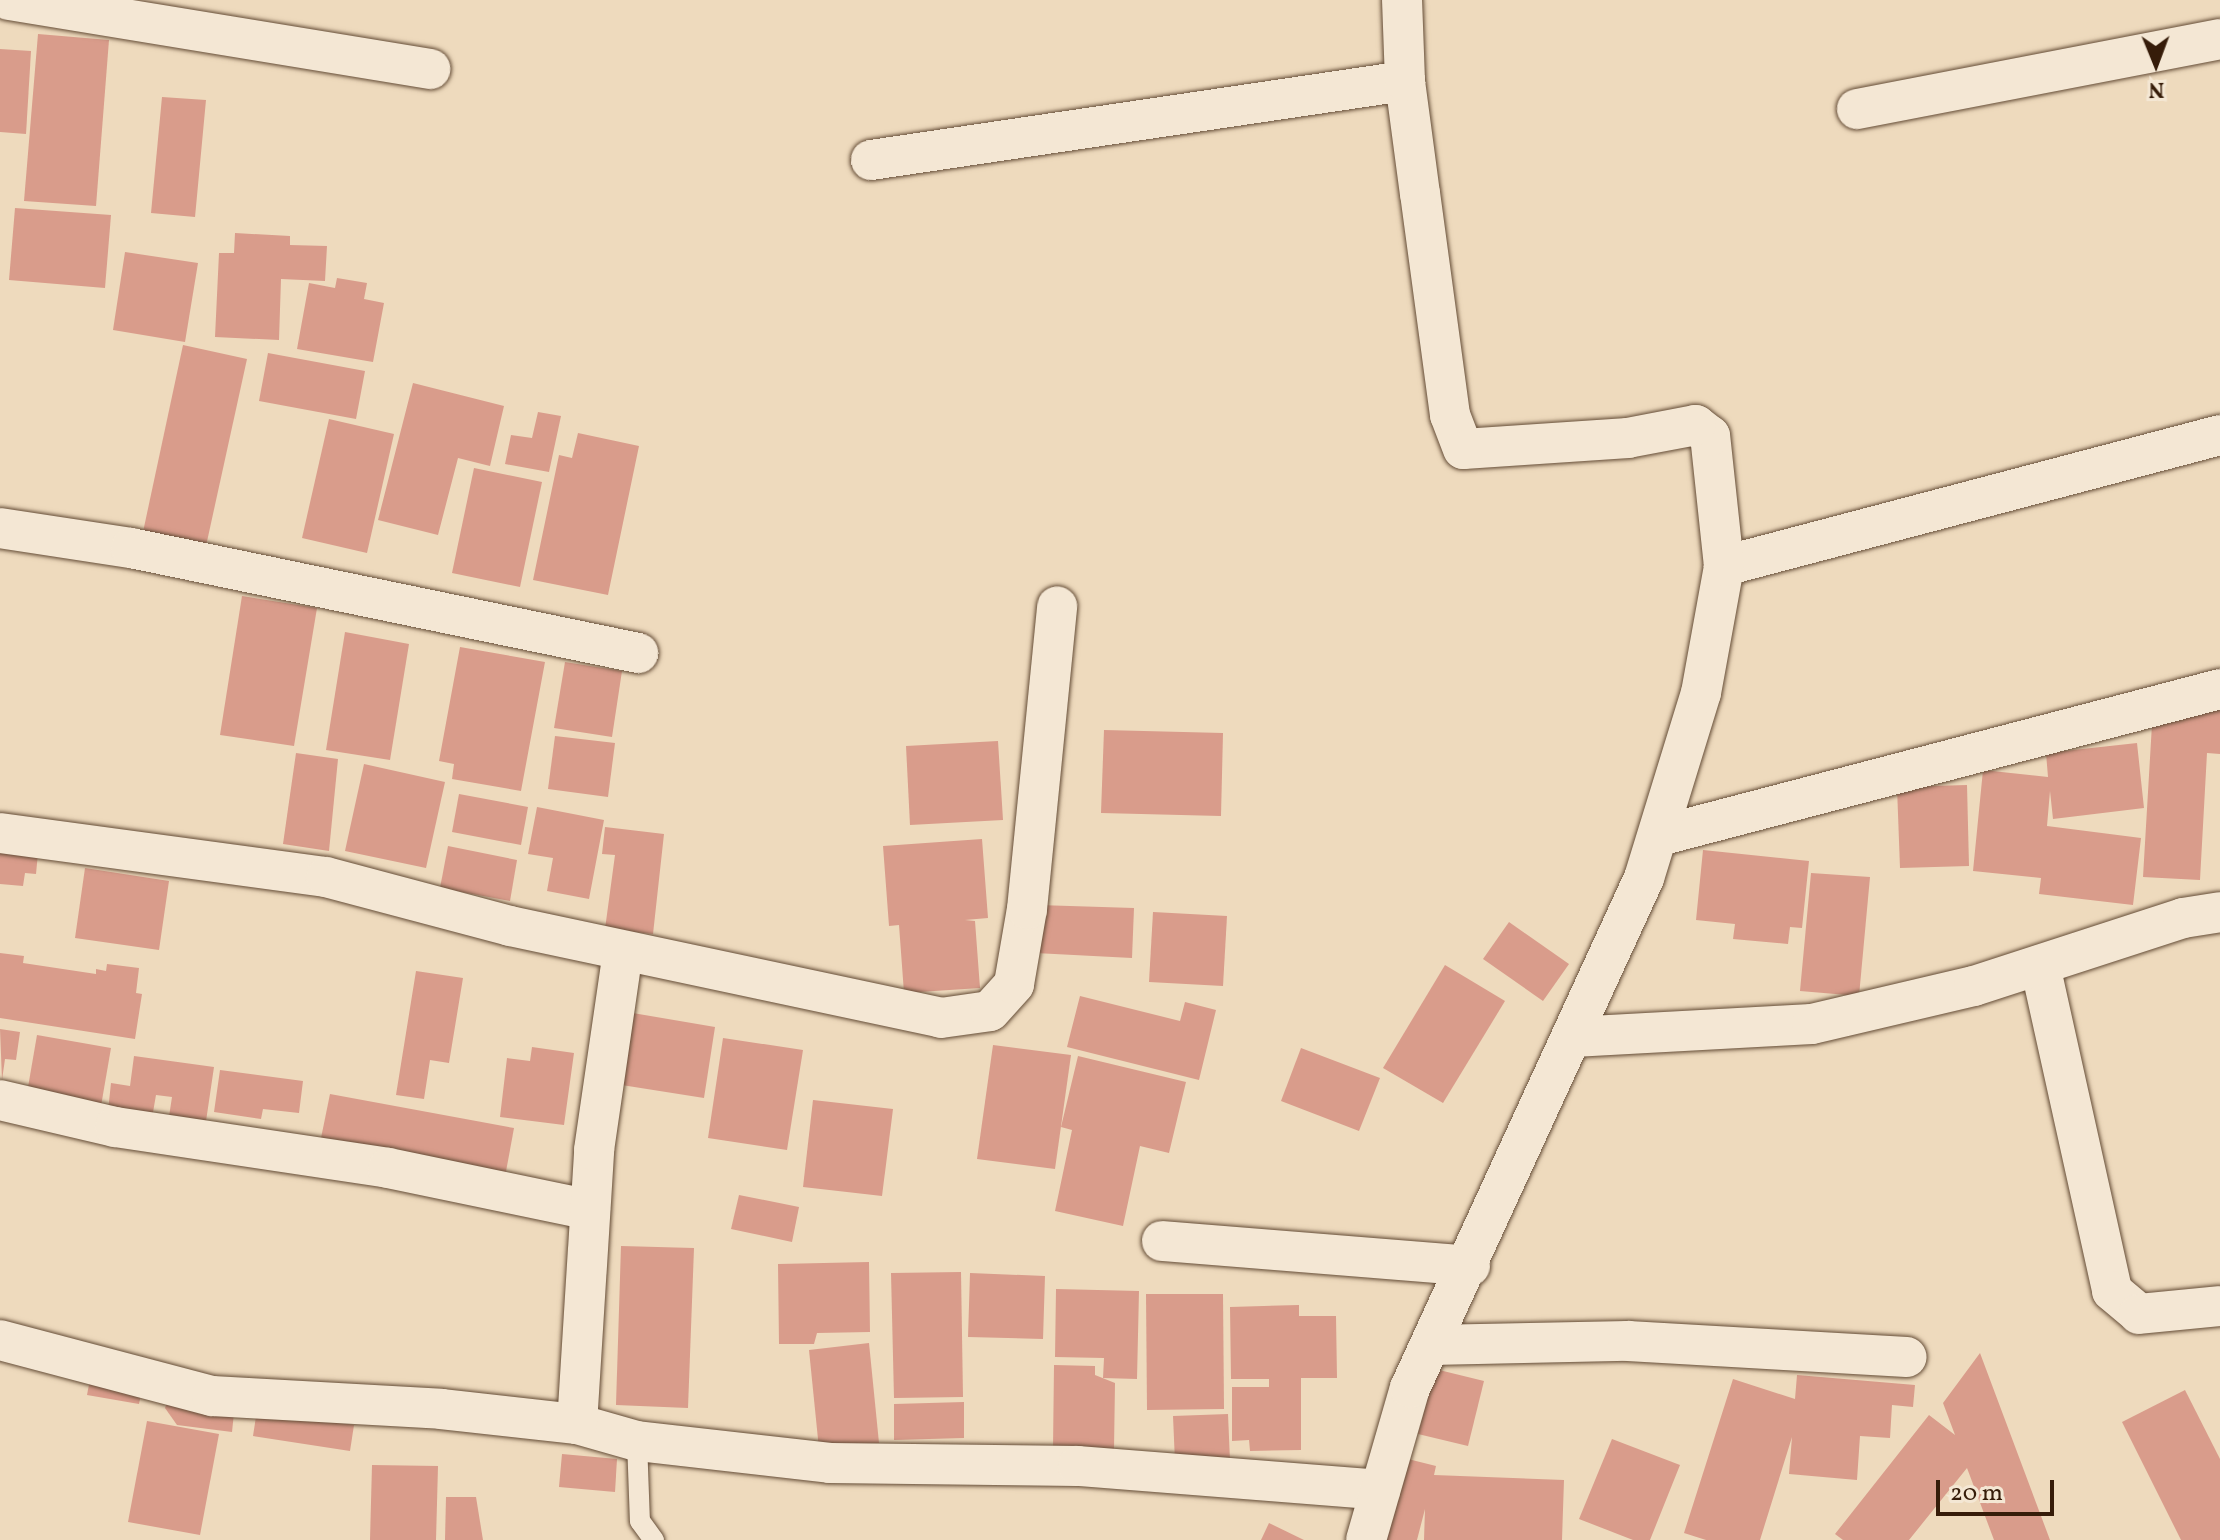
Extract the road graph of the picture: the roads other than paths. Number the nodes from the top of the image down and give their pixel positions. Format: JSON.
{"nodes":[{"id":1,"x":9,"y":0,"type":"edge"},
{"id":2,"x":1402,"y":0,"type":"edge"},
{"id":3,"x":2220,"y":39,"type":"edge"},
{"id":4,"x":430,"y":69,"type":"dead end"},
{"id":5,"x":1405,"y":81,"type":"junction"},
{"id":6,"x":1857,"y":109,"type":"dead end"},
{"id":7,"x":871,"y":160,"type":"dead end"},
{"id":8,"x":2220,"y":435,"type":"edge"},
{"id":9,"x":0,"y":528,"type":"edge"},
{"id":10,"x":1724,"y":566,"type":"junction"},
{"id":11,"x":1057,"y":606,"type":"dead end"},
{"id":12,"x":638,"y":653,"type":"dead end"},
{"id":13,"x":2220,"y":689,"type":"edge"},
{"id":14,"x":0,"y":833,"type":"edge"},
{"id":15,"x":1659,"y":836,"type":"junction"},
{"id":16,"x":2220,"y":912,"type":"edge"},
{"id":17,"x":623,"y":951,"type":"junction"},
{"id":18,"x":2040,"y":965,"type":"junction"},
{"id":19,"x":1573,"y":1037,"type":"junction"},
{"id":20,"x":0,"y":1100,"type":"edge"},
{"id":21,"x":590,"y":1210,"type":"junction"},
{"id":22,"x":1162,"y":1241,"type":"dead end"},
{"id":23,"x":1470,"y":1266,"type":"junction"},
{"id":24,"x":2220,"y":1306,"type":"edge"},
{"id":25,"x":0,"y":1340,"type":"edge"},
{"id":26,"x":1431,"y":1345,"type":"junction"},
{"id":27,"x":1907,"y":1357,"type":"dead end"},
{"id":28,"x":577,"y":1424,"type":"junction"},
{"id":29,"x":637,"y":1441,"type":"junction"},
{"id":30,"x":1380,"y":1490,"type":"junction"},
{"id":31,"x":654,"y":1540,"type":"edge"},
{"id":32,"x":1366,"y":1540,"type":"edge"}],
"edges":[{"from":1,"to":4,"type":"street"},
{"from":2,"to":5,"type":"street"},
{"from":3,"to":6,"type":"street"},
{"from":5,"to":7,"type":"street"},
{"from":5,"to":10,"type":"street"},
{"from":8,"to":10,"type":"street"},
{"from":9,"to":12,"type":"street"},
{"from":10,"to":15,"type":"street"},
{"from":11,"to":17,"type":"street"},
{"from":13,"to":15,"type":"street"},
{"from":14,"to":17,"type":"street"},
{"from":15,"to":19,"type":"street"},
{"from":16,"to":18,"type":"street"},
{"from":17,"to":21,"type":"street"},
{"from":18,"to":19,"type":"street"},
{"from":18,"to":24,"type":"street"},
{"from":19,"to":23,"type":"street"},
{"from":20,"to":21,"type":"street"},
{"from":21,"to":28,"type":"street"},
{"from":22,"to":23,"type":"street"},
{"from":23,"to":26,"type":"street"},
{"from":25,"to":28,"type":"street"},
{"from":26,"to":27,"type":"street"},
{"from":26,"to":30,"type":"street"},
{"from":28,"to":29,"type":"street"},
{"from":29,"to":30,"type":"street"},
{"from":29,"to":31,"type":"lane"},
{"from":30,"to":32,"type":"street"}]}
